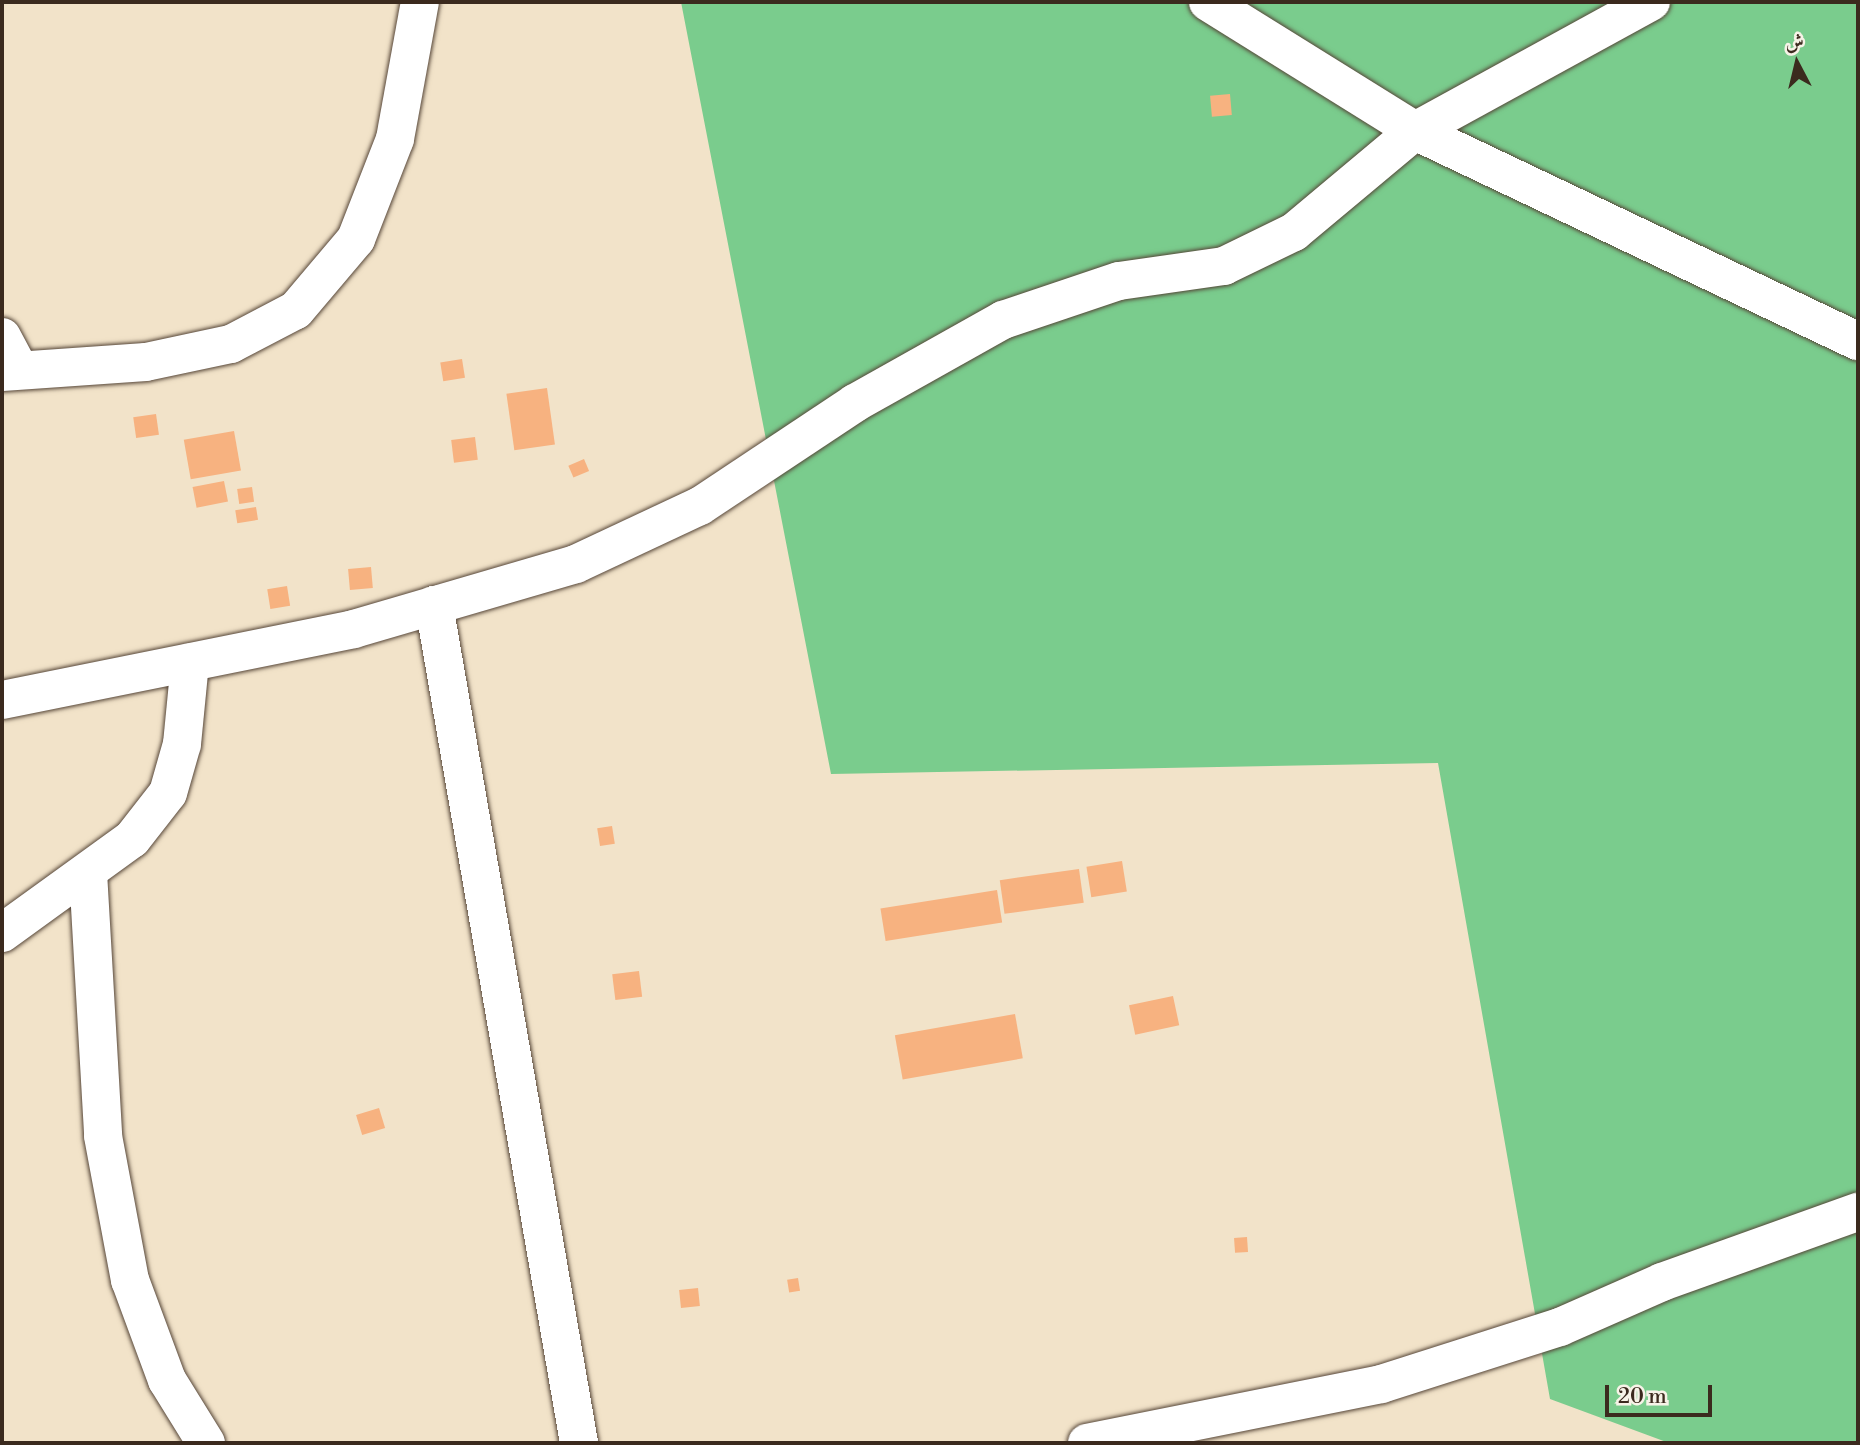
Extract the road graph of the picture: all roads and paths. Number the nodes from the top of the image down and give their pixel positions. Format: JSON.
{"nodes":[{"id":1,"x":420,"y":2,"type":"edge"},
{"id":2,"x":1208,"y":2,"type":"edge"},
{"id":3,"x":1651,"y":2,"type":"edge"},
{"id":4,"x":1415,"y":131,"type":"junction"},
{"id":5,"x":1858,"y":341,"type":"edge"},
{"id":6,"x":8,"y":359,"type":"edge"},
{"id":7,"x":434,"y":605,"type":"junction"},
{"id":8,"x":190,"y":662,"type":"junction"},
{"id":9,"x":2,"y":700,"type":"edge"},
{"id":10,"x":88,"y":872,"type":"junction"},
{"id":11,"x":2,"y":933,"type":"edge"},
{"id":12,"x":1858,"y":1212,"type":"edge"},
{"id":13,"x":1184,"y":1434,"type":"edge"},
{"id":14,"x":206,"y":1443,"type":"edge"},
{"id":15,"x":579,"y":1443,"type":"edge"},
{"id":16,"x":1087,"y":1443,"type":"edge"}],
"edges":[{"from":1,"to":6,"type":"street"},
{"from":2,"to":4,"type":"street"},
{"from":3,"to":4,"type":"street"},
{"from":4,"to":5,"type":"street"},
{"from":4,"to":7,"type":"street"},
{"from":7,"to":8,"type":"street"},
{"from":7,"to":15,"type":"street"},
{"from":8,"to":9,"type":"street"},
{"from":8,"to":10,"type":"street"},
{"from":10,"to":11,"type":"street"},
{"from":10,"to":14,"type":"street"},
{"from":12,"to":13,"type":"street"},
{"from":13,"to":16,"type":"street"}]}
